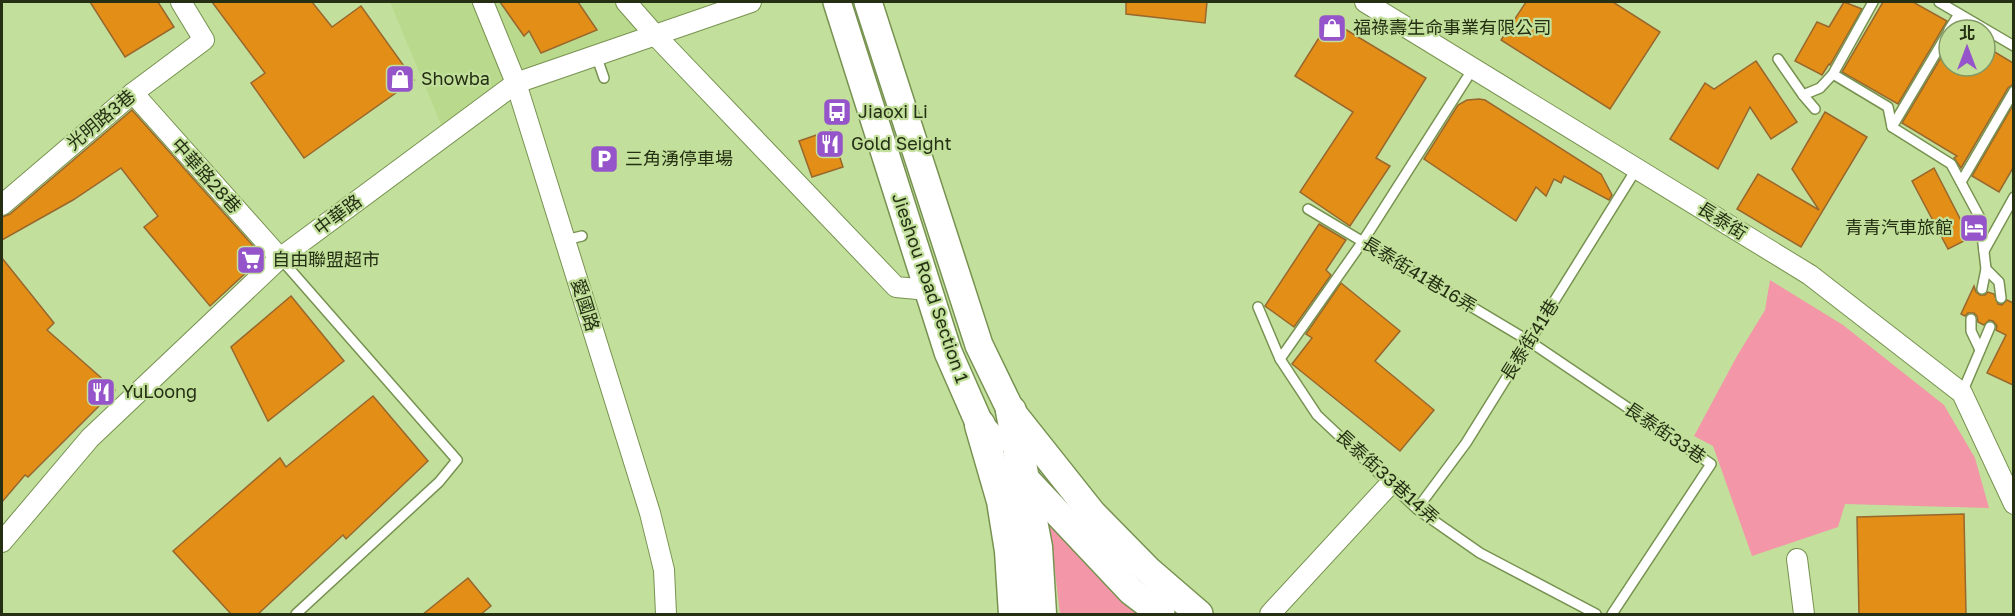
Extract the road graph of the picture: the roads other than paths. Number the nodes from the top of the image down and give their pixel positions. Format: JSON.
{"nodes":[{"id":1,"x":181,"y":2,"type":"edge"},
{"id":2,"x":483,"y":2,"type":"edge"},
{"id":3,"x":626,"y":2,"type":"edge"},
{"id":4,"x":751,"y":2,"type":"edge"},
{"id":5,"x":837,"y":2,"type":"edge"},
{"id":6,"x":868,"y":2,"type":"edge"},
{"id":7,"x":1365,"y":2,"type":"edge"},
{"id":8,"x":1873,"y":2,"type":"edge"},
{"id":9,"x":1939,"y":2,"type":"edge"},
{"id":10,"x":1959,"y":14,"type":"junction"},
{"id":11,"x":1956,"y":18,"type":"edge"},
{"id":12,"x":648,"y":42,"type":"junction"},
{"id":13,"x":2013,"y":46,"type":"edge"},
{"id":14,"x":1937,"y":50,"type":"edge"},
{"id":15,"x":596,"y":55,"type":"junction"},
{"id":16,"x":1778,"y":59,"type":"dead end"},
{"id":17,"x":1474,"y":67,"type":"junction"},
{"id":18,"x":1833,"y":74,"type":"junction"},
{"id":19,"x":604,"y":78,"type":"dead end"},
{"id":20,"x":516,"y":82,"type":"junction"},
{"id":21,"x":2013,"y":91,"type":"edge"},
{"id":22,"x":133,"y":93,"type":"junction"},
{"id":23,"x":1803,"y":95,"type":"junction"},
{"id":24,"x":1815,"y":109,"type":"dead end"},
{"id":25,"x":1892,"y":127,"type":"junction"},
{"id":26,"x":1637,"y":168,"type":"junction"},
{"id":27,"x":1961,"y":183,"type":"junction"},
{"id":28,"x":2013,"y":197,"type":"edge"},
{"id":29,"x":2,"y":205,"type":"edge"},
{"id":30,"x":1308,"y":208,"type":"dead end"},
{"id":31,"x":1363,"y":241,"type":"junction"},
{"id":32,"x":1984,"y":251,"type":"junction"},
{"id":33,"x":280,"y":258,"type":"junction"},
{"id":34,"x":1986,"y":269,"type":"junction"},
{"id":35,"x":1982,"y":289,"type":"dead end"},
{"id":36,"x":928,"y":290,"type":"junction"},
{"id":37,"x":2001,"y":298,"type":"dead end"},
{"id":38,"x":1258,"y":307,"type":"dead end"},
{"id":39,"x":1971,"y":319,"type":"dead end"},
{"id":40,"x":1989,"y":327,"type":"dead end"},
{"id":41,"x":1529,"y":341,"type":"junction"},
{"id":42,"x":1980,"y":350,"type":"junction"},
{"id":43,"x":1280,"y":359,"type":"junction"},
{"id":44,"x":1962,"y":393,"type":"junction"},
{"id":45,"x":1011,"y":411,"type":"junction"},
{"id":46,"x":980,"y":425,"type":"junction"},
{"id":47,"x":1023,"y":476,"type":"junction"},
{"id":48,"x":1390,"y":484,"type":"junction"},
{"id":49,"x":2013,"y":504,"type":"edge"},
{"id":50,"x":1417,"y":509,"type":"junction"},
{"id":51,"x":2,"y":542,"type":"edge"},
{"id":52,"x":1797,"y":559,"type":"dead end"},
{"id":53,"x":296,"y":615,"type":"edge"},
{"id":54,"x":666,"y":615,"type":"edge"},
{"id":55,"x":1014,"y":615,"type":"edge"},
{"id":56,"x":1041,"y":615,"type":"edge"},
{"id":57,"x":1161,"y":615,"type":"edge"},
{"id":58,"x":1199,"y":615,"type":"edge"},
{"id":59,"x":1270,"y":615,"type":"edge"},
{"id":60,"x":1596,"y":615,"type":"edge"},
{"id":61,"x":1612,"y":615,"type":"edge"},
{"id":62,"x":1804,"y":615,"type":"edge"}],
"edges":[{"from":1,"to":22,"type":"street","name":"光明路3巷"},
{"from":2,"to":20,"type":"street","name":"愛國路"},
{"from":3,"to":12,"type":"street"},
{"from":4,"to":12,"type":"street","name":"中華路"},
{"from":5,"to":36,"type":"main road","name":"Jieshou Road Section 1"},
{"from":6,"to":45,"type":"main road","name":"Jieshou Road Section 1"},
{"from":7,"to":17,"type":"street","name":"長泰街"},
{"from":8,"to":18,"type":"lane"},
{"from":9,"to":10,"type":"lane"},
{"from":10,"to":11,"type":"lane"},
{"from":10,"to":13,"type":"lane"},
{"from":12,"to":15,"type":"street","name":"中華路"},
{"from":12,"to":36,"type":"street"},
{"from":14,"to":25,"type":"lane"},
{"from":15,"to":19,"type":"lane"},
{"from":15,"to":20,"type":"street","name":"中華路"},
{"from":16,"to":23,"type":"lane"},
{"from":17,"to":26,"type":"street","name":"長泰街"},
{"from":17,"to":31,"type":"lane"},
{"from":18,"to":23,"type":"lane"},
{"from":18,"to":25,"type":"lane"},
{"from":20,"to":33,"type":"street","name":"中華路"},
{"from":20,"to":54,"type":"street","name":"愛國路"},
{"from":21,"to":27,"type":"lane"},
{"from":22,"to":29,"type":"street","name":"光明路3巷"},
{"from":22,"to":33,"type":"street","name":"中華路28巷"},
{"from":23,"to":24,"type":"lane"},
{"from":25,"to":27,"type":"lane"},
{"from":26,"to":41,"type":"lane","name":"長泰街41巷"},
{"from":26,"to":44,"type":"street","name":"長泰街"},
{"from":27,"to":32,"type":"lane"},
{"from":28,"to":32,"type":"lane"},
{"from":30,"to":31,"type":"lane","name":"長泰街41巷16弄"},
{"from":31,"to":41,"type":"lane","name":"長泰街41巷16弄"},
{"from":31,"to":43,"type":"lane"},
{"from":32,"to":34,"type":"lane"},
{"from":33,"to":51,"type":"street","name":"中華路"},
{"from":33,"to":53,"type":"lane"},
{"from":34,"to":35,"type":"lane"},
{"from":34,"to":37,"type":"lane"},
{"from":36,"to":46,"type":"main road","name":"Jieshou Road Section 1"},
{"from":38,"to":43,"type":"lane","name":"長泰街33巷14弄"},
{"from":39,"to":42,"type":"lane"},
{"from":40,"to":42,"type":"lane"},
{"from":41,"to":50,"type":"lane","name":"長泰街41巷"},
{"from":41,"to":61,"type":"lane","name":"長泰街33巷"},
{"from":42,"to":44,"type":"lane"},
{"from":43,"to":48,"type":"lane","name":"長泰街33巷14弄"},
{"from":44,"to":49,"type":"street","name":"長泰街"},
{"from":45,"to":47,"type":"main road"},
{"from":45,"to":58,"type":"main road","name":"Jieshou Road Section 1"},
{"from":46,"to":47,"type":"main road","name":"Jieshou Road Section 1"},
{"from":46,"to":55,"type":"main road"},
{"from":47,"to":56,"type":"main road"},
{"from":47,"to":57,"type":"main road","name":"Jieshou Road Section 1"},
{"from":48,"to":50,"type":"lane","name":"長泰街33巷14弄"},
{"from":48,"to":59,"type":"street"},
{"from":50,"to":60,"type":"lane","name":"長泰街33巷14弄"},
{"from":52,"to":62,"type":"street"}]}
